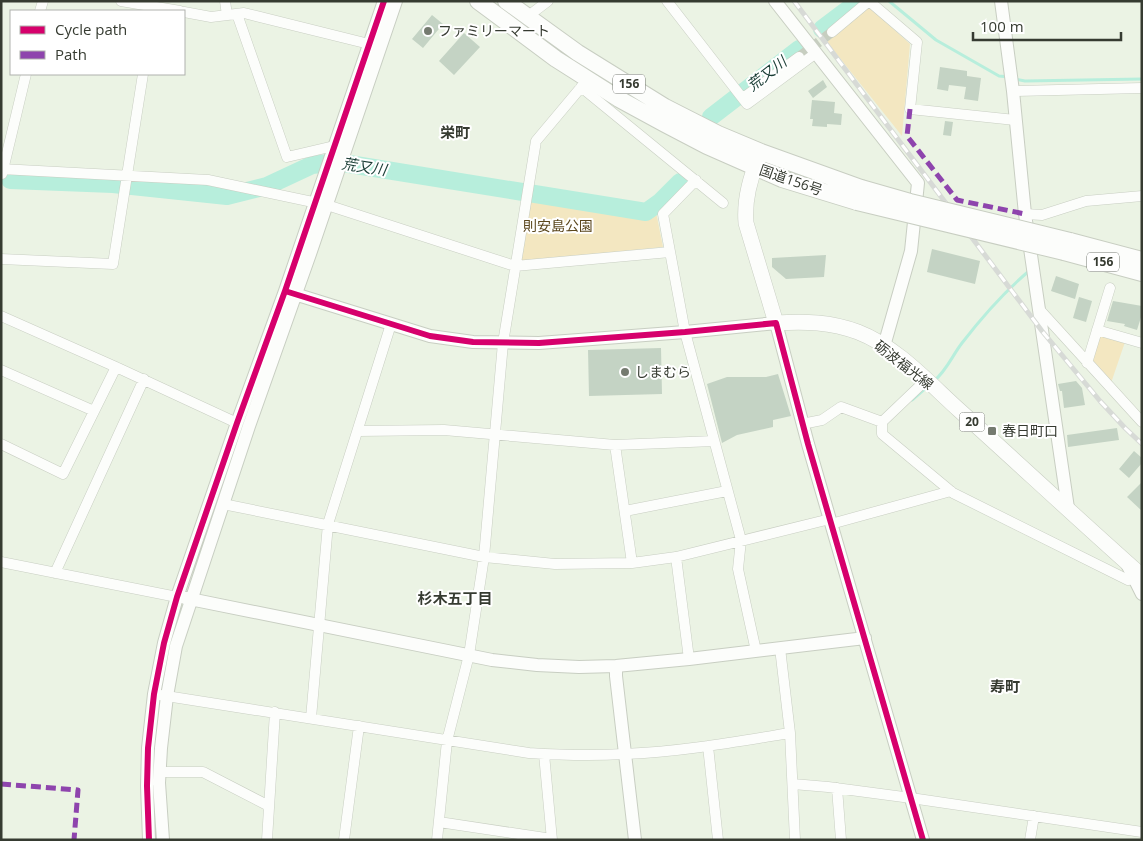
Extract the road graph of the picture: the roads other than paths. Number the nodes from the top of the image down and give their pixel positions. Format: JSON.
{"nodes":[{"id":1,"x":122,"y":1,"type":"edge"},
{"id":2,"x":224,"y":1,"type":"edge"},
{"id":3,"x":384,"y":1,"type":"edge"},
{"id":4,"x":396,"y":1,"type":"edge"},
{"id":5,"x":478,"y":1,"type":"edge"},
{"id":6,"x":506,"y":1,"type":"edge"},
{"id":7,"x":548,"y":1,"type":"edge"},
{"id":8,"x":667,"y":1,"type":"edge"},
{"id":9,"x":775,"y":1,"type":"edge"},
{"id":10,"x":869,"y":1,"type":"edge"},
{"id":11,"x":1001,"y":1,"type":"edge"},
{"id":12,"x":153,"y":9,"type":"edge"},
{"id":13,"x":166,"y":10,"type":"edge"},
{"id":14,"x":185,"y":12,"type":"edge"},
{"id":15,"x":232,"y":14,"type":"junction"},
{"id":16,"x":527,"y":18,"type":"junction"},
{"id":17,"x":832,"y":32,"type":"tunnel mouth"},
{"id":18,"x":369,"y":44,"type":"junction"},
{"id":19,"x":816,"y":53,"type":"junction"},
{"id":20,"x":799,"y":57,"type":"tunnel mouth"},
{"id":21,"x":26,"y":75,"type":"edge"},
{"id":22,"x":143,"y":75,"type":"edge"},
{"id":23,"x":584,"y":84,"type":"junction"},
{"id":24,"x":1142,"y":88,"type":"edge"},
{"id":25,"x":1013,"y":91,"type":"junction"},
{"id":26,"x":743,"y":98,"type":"junction"},
{"id":27,"x":1015,"y":120,"type":"junction"},
{"id":28,"x":334,"y":146,"type":"junction"},
{"id":29,"x":761,"y":152,"type":"junction"},
{"id":30,"x":754,"y":168,"type":"junction"},
{"id":31,"x":2,"y":171,"type":"edge"},
{"id":32,"x":128,"y":175,"type":"junction"},
{"id":33,"x":696,"y":180,"type":"junction"},
{"id":34,"x":859,"y":195,"type":"junction"},
{"id":35,"x":1142,"y":196,"type":"edge"},
{"id":36,"x":723,"y":203,"type":"dead end"},
{"id":37,"x":320,"y":204,"type":"junction"},
{"id":38,"x":1025,"y":214,"type":"junction"},
{"id":39,"x":1067,"y":246,"type":"junction"},
{"id":40,"x":670,"y":252,"type":"junction"},
{"id":41,"x":1,"y":259,"type":"edge"},
{"id":42,"x":1142,"y":260,"type":"edge"},
{"id":43,"x":515,"y":266,"type":"junction"},
{"id":44,"x":1142,"y":273,"type":"edge"},
{"id":45,"x":1110,"y":288,"type":"dead end"},
{"id":46,"x":290,"y":293,"type":"junction"},
{"id":47,"x":1039,"y":309,"type":"junction"},
{"id":48,"x":1,"y":316,"type":"edge"},
{"id":49,"x":776,"y":323,"type":"junction"},
{"id":50,"x":391,"y":324,"type":"junction"},
{"id":51,"x":1097,"y":330,"type":"junction"},
{"id":52,"x":684,"y":332,"type":"junction"},
{"id":53,"x":1142,"y":343,"type":"edge"},
{"id":54,"x":503,"y":344,"type":"junction"},
{"id":55,"x":884,"y":346,"type":"junction"},
{"id":56,"x":1087,"y":363,"type":"junction"},
{"id":57,"x":116,"y":366,"type":"junction"},
{"id":58,"x":1,"y":370,"type":"edge"},
{"id":59,"x":144,"y":380,"type":"junction"},
{"id":60,"x":926,"y":380,"type":"junction"},
{"id":61,"x":94,"y":411,"type":"junction"},
{"id":62,"x":882,"y":422,"type":"junction"},
{"id":63,"x":1142,"y":422,"type":"edge"},
{"id":64,"x":237,"y":423,"type":"junction"},
{"id":65,"x":802,"y":424,"type":"junction"},
{"id":66,"x":358,"y":431,"type":"junction"},
{"id":67,"x":495,"y":436,"type":"junction"},
{"id":68,"x":714,"y":441,"type":"junction"},
{"id":69,"x":1,"y":444,"type":"edge"},
{"id":70,"x":615,"y":445,"type":"junction"},
{"id":71,"x":728,"y":491,"type":"junction"},
{"id":72,"x":951,"y":491,"type":"junction"},
{"id":73,"x":223,"y":504,"type":"junction"},
{"id":74,"x":1068,"y":508,"type":"junction"},
{"id":75,"x":624,"y":511,"type":"junction"},
{"id":76,"x":830,"y":521,"type":"junction"},
{"id":77,"x":328,"y":524,"type":"junction"},
{"id":78,"x":741,"y":540,"type":"junction"},
{"id":79,"x":484,"y":557,"type":"junction"},
{"id":80,"x":676,"y":557,"type":"junction"},
{"id":81,"x":1,"y":562,"type":"edge"},
{"id":82,"x":632,"y":563,"type":"junction"},
{"id":83,"x":55,"y":573,"type":"junction"},
{"id":84,"x":1138,"y":577,"type":"edge"},
{"id":85,"x":1142,"y":594,"type":"edge"},
{"id":86,"x":177,"y":597,"type":"junction"},
{"id":87,"x":191,"y":600,"type":"junction"},
{"id":88,"x":318,"y":626,"type":"junction"},
{"id":89,"x":865,"y":638,"type":"junction"},
{"id":90,"x":780,"y":648,"type":"junction"},
{"id":91,"x":756,"y":651,"type":"junction"},
{"id":92,"x":468,"y":655,"type":"junction"},
{"id":93,"x":689,"y":659,"type":"junction"},
{"id":94,"x":616,"y":666,"type":"junction"},
{"id":95,"x":161,"y":695,"type":"junction"},
{"id":96,"x":275,"y":712,"type":"junction"},
{"id":97,"x":311,"y":718,"type":"junction"},
{"id":98,"x":359,"y":726,"type":"junction"},
{"id":99,"x":790,"y":734,"type":"junction"},
{"id":100,"x":448,"y":741,"type":"junction"},
{"id":101,"x":708,"y":746,"type":"junction"},
{"id":102,"x":544,"y":754,"type":"junction"},
{"id":103,"x":625,"y":754,"type":"junction"},
{"id":104,"x":160,"y":772,"type":"junction"},
{"id":105,"x":793,"y":784,"type":"junction"},
{"id":106,"x":838,"y":788,"type":"junction"},
{"id":107,"x":911,"y":798,"type":"junction"},
{"id":108,"x":269,"y":806,"type":"junction"},
{"id":109,"x":1034,"y":816,"type":"junction"},
{"id":110,"x":439,"y":822,"type":"junction"},
{"id":111,"x":1142,"y":832,"type":"edge"},
{"id":112,"x":552,"y":839,"type":"edge"},
{"id":113,"x":149,"y":840,"type":"edge"},
{"id":114,"x":163,"y":840,"type":"edge"},
{"id":115,"x":266,"y":840,"type":"edge"},
{"id":116,"x":344,"y":840,"type":"edge"},
{"id":117,"x":437,"y":840,"type":"edge"},
{"id":118,"x":635,"y":840,"type":"edge"},
{"id":119,"x":718,"y":840,"type":"edge"},
{"id":120,"x":795,"y":840,"type":"edge"},
{"id":121,"x":841,"y":840,"type":"edge"},
{"id":122,"x":923,"y":840,"type":"edge"},
{"id":123,"x":1030,"y":840,"type":"edge"}],
"edges":[{"from":1,"to":12,"type":"street"},
{"from":2,"to":15,"type":"street"},
{"from":3,"to":18,"type":"street"},
{"from":4,"to":37,"type":"street"},
{"from":5,"to":23,"type":"highway","name":"国道156号","number":"156"},
{"from":6,"to":16,"type":"highway","name":"国道156号","number":"156"},
{"from":7,"to":16,"type":"street"},
{"from":8,"to":26,"type":"street"},
{"from":9,"to":19,"type":"street"},
{"from":10,"to":17,"type":"street"},
{"from":10,"to":27,"type":"street"},
{"from":11,"to":25,"type":"street"},
{"from":12,"to":13,"type":"street"},
{"from":14,"to":15,"type":"street"},
{"from":15,"to":18,"type":"street"},
{"from":15,"to":28,"type":"street"},
{"from":16,"to":29,"type":"highway","name":"国道156号","number":"156"},
{"from":18,"to":28,"type":"street"},
{"from":19,"to":26,"type":"street"},
{"from":19,"to":55,"type":"street"},
{"from":20,"to":26,"type":"street"},
{"from":21,"to":31,"type":"street"},
{"from":22,"to":32,"type":"street"},
{"from":23,"to":30,"type":"highway","name":"国道156号","number":"156"},
{"from":23,"to":33,"type":"street"},
{"from":23,"to":43,"type":"street"},
{"from":24,"to":25,"type":"street"},
{"from":25,"to":27,"type":"street"},
{"from":27,"to":38,"type":"street"},
{"from":28,"to":37,"type":"street"},
{"from":29,"to":30,"type":"main road"},
{"from":29,"to":34,"type":"highway","name":"国道156号","number":"156"},
{"from":30,"to":34,"type":"highway","name":"国道156号","number":"156"},
{"from":30,"to":49,"type":"main road"},
{"from":31,"to":32,"type":"street"},
{"from":32,"to":37,"type":"street"},
{"from":32,"to":41,"type":"street"},
{"from":33,"to":36,"type":"street"},
{"from":33,"to":40,"type":"street"},
{"from":34,"to":39,"type":"highway","name":"国道156号","number":"156","bridge":true},
{"from":35,"to":38,"type":"street"},
{"from":37,"to":43,"type":"street"},
{"from":37,"to":46,"type":"street"},
{"from":38,"to":47,"type":"street"},
{"from":39,"to":42,"type":"highway","name":"国道156号","number":"156"},
{"from":39,"to":44,"type":"highway","name":"国道156号","number":"156"},
{"from":40,"to":43,"type":"street"},
{"from":40,"to":52,"type":"street"},
{"from":43,"to":54,"type":"street"},
{"from":45,"to":51,"type":"street"},
{"from":46,"to":50,"type":"street"},
{"from":46,"to":64,"type":"street"},
{"from":46,"to":73,"type":"street"},
{"from":47,"to":56,"type":"street"},
{"from":47,"to":74,"type":"street"},
{"from":48,"to":57,"type":"street"},
{"from":49,"to":52,"type":"street"},
{"from":49,"to":55,"type":"main road","name":"砺波福光線","number":"20"},
{"from":49,"to":65,"type":"street"},
{"from":50,"to":54,"type":"street"},
{"from":50,"to":66,"type":"street"},
{"from":51,"to":53,"type":"street"},
{"from":51,"to":56,"type":"street"},
{"from":52,"to":54,"type":"street"},
{"from":52,"to":68,"type":"street"},
{"from":54,"to":67,"type":"street"},
{"from":55,"to":60,"type":"main road","name":"砺波福光線","number":"20"},
{"from":56,"to":63,"type":"street"},
{"from":57,"to":59,"type":"street"},
{"from":57,"to":61,"type":"street"},
{"from":58,"to":61,"type":"street"},
{"from":59,"to":64,"type":"street"},
{"from":59,"to":83,"type":"street"},
{"from":60,"to":62,"type":"street"},
{"from":60,"to":74,"type":"main road","name":"砺波福光線","number":"20"},
{"from":61,"to":69,"type":"street"},
{"from":62,"to":65,"type":"street"},
{"from":62,"to":72,"type":"street"},
{"from":64,"to":86,"type":"street"},
{"from":65,"to":76,"type":"street"},
{"from":66,"to":67,"type":"street"},
{"from":66,"to":77,"type":"street"},
{"from":67,"to":70,"type":"street"},
{"from":67,"to":79,"type":"street"},
{"from":68,"to":70,"type":"street"},
{"from":68,"to":71,"type":"street"},
{"from":70,"to":75,"type":"street"},
{"from":71,"to":75,"type":"street"},
{"from":71,"to":78,"type":"street"},
{"from":72,"to":76,"type":"street"},
{"from":72,"to":84,"type":"street"},
{"from":73,"to":77,"type":"street"},
{"from":73,"to":87,"type":"street"},
{"from":74,"to":84,"type":"main road","name":"砺波福光線","number":"20"},
{"from":75,"to":82,"type":"street"},
{"from":76,"to":78,"type":"street"},
{"from":76,"to":89,"type":"street"},
{"from":77,"to":79,"type":"street"},
{"from":77,"to":88,"type":"street"},
{"from":78,"to":80,"type":"street"},
{"from":78,"to":91,"type":"street"},
{"from":79,"to":82,"type":"street"},
{"from":79,"to":92,"type":"street"},
{"from":80,"to":82,"type":"street"},
{"from":80,"to":93,"type":"street"},
{"from":81,"to":83,"type":"street"},
{"from":83,"to":86,"type":"street"},
{"from":84,"to":85,"type":"street"},
{"from":86,"to":87,"type":"street"},
{"from":86,"to":95,"type":"street"},
{"from":87,"to":88,"type":"street"},
{"from":87,"to":95,"type":"street"},
{"from":88,"to":92,"type":"street"},
{"from":88,"to":97,"type":"street"},
{"from":89,"to":90,"type":"street"},
{"from":89,"to":107,"type":"street"},
{"from":90,"to":91,"type":"street"},
{"from":90,"to":99,"type":"street"},
{"from":91,"to":93,"type":"street"},
{"from":92,"to":94,"type":"street"},
{"from":92,"to":100,"type":"street"},
{"from":93,"to":94,"type":"street"},
{"from":94,"to":103,"type":"street"},
{"from":95,"to":96,"type":"street"},
{"from":95,"to":104,"type":"street"},
{"from":95,"to":113,"type":"street"},
{"from":96,"to":97,"type":"street"},
{"from":96,"to":108,"type":"street"},
{"from":97,"to":98,"type":"street"},
{"from":98,"to":100,"type":"street"},
{"from":98,"to":116,"type":"street"},
{"from":99,"to":101,"type":"street"},
{"from":99,"to":105,"type":"street"},
{"from":100,"to":102,"type":"street"},
{"from":100,"to":110,"type":"street"},
{"from":101,"to":103,"type":"street"},
{"from":101,"to":119,"type":"street"},
{"from":102,"to":103,"type":"street"},
{"from":102,"to":112,"type":"street"},
{"from":103,"to":118,"type":"street"},
{"from":104,"to":108,"type":"street"},
{"from":104,"to":114,"type":"street"},
{"from":105,"to":106,"type":"street"},
{"from":105,"to":120,"type":"street"},
{"from":106,"to":107,"type":"street"},
{"from":106,"to":121,"type":"street"},
{"from":107,"to":109,"type":"street"},
{"from":107,"to":122,"type":"street"},
{"from":108,"to":115,"type":"street"},
{"from":109,"to":111,"type":"street"},
{"from":109,"to":123,"type":"street"},
{"from":110,"to":112,"type":"street"},
{"from":110,"to":117,"type":"street"}]}
